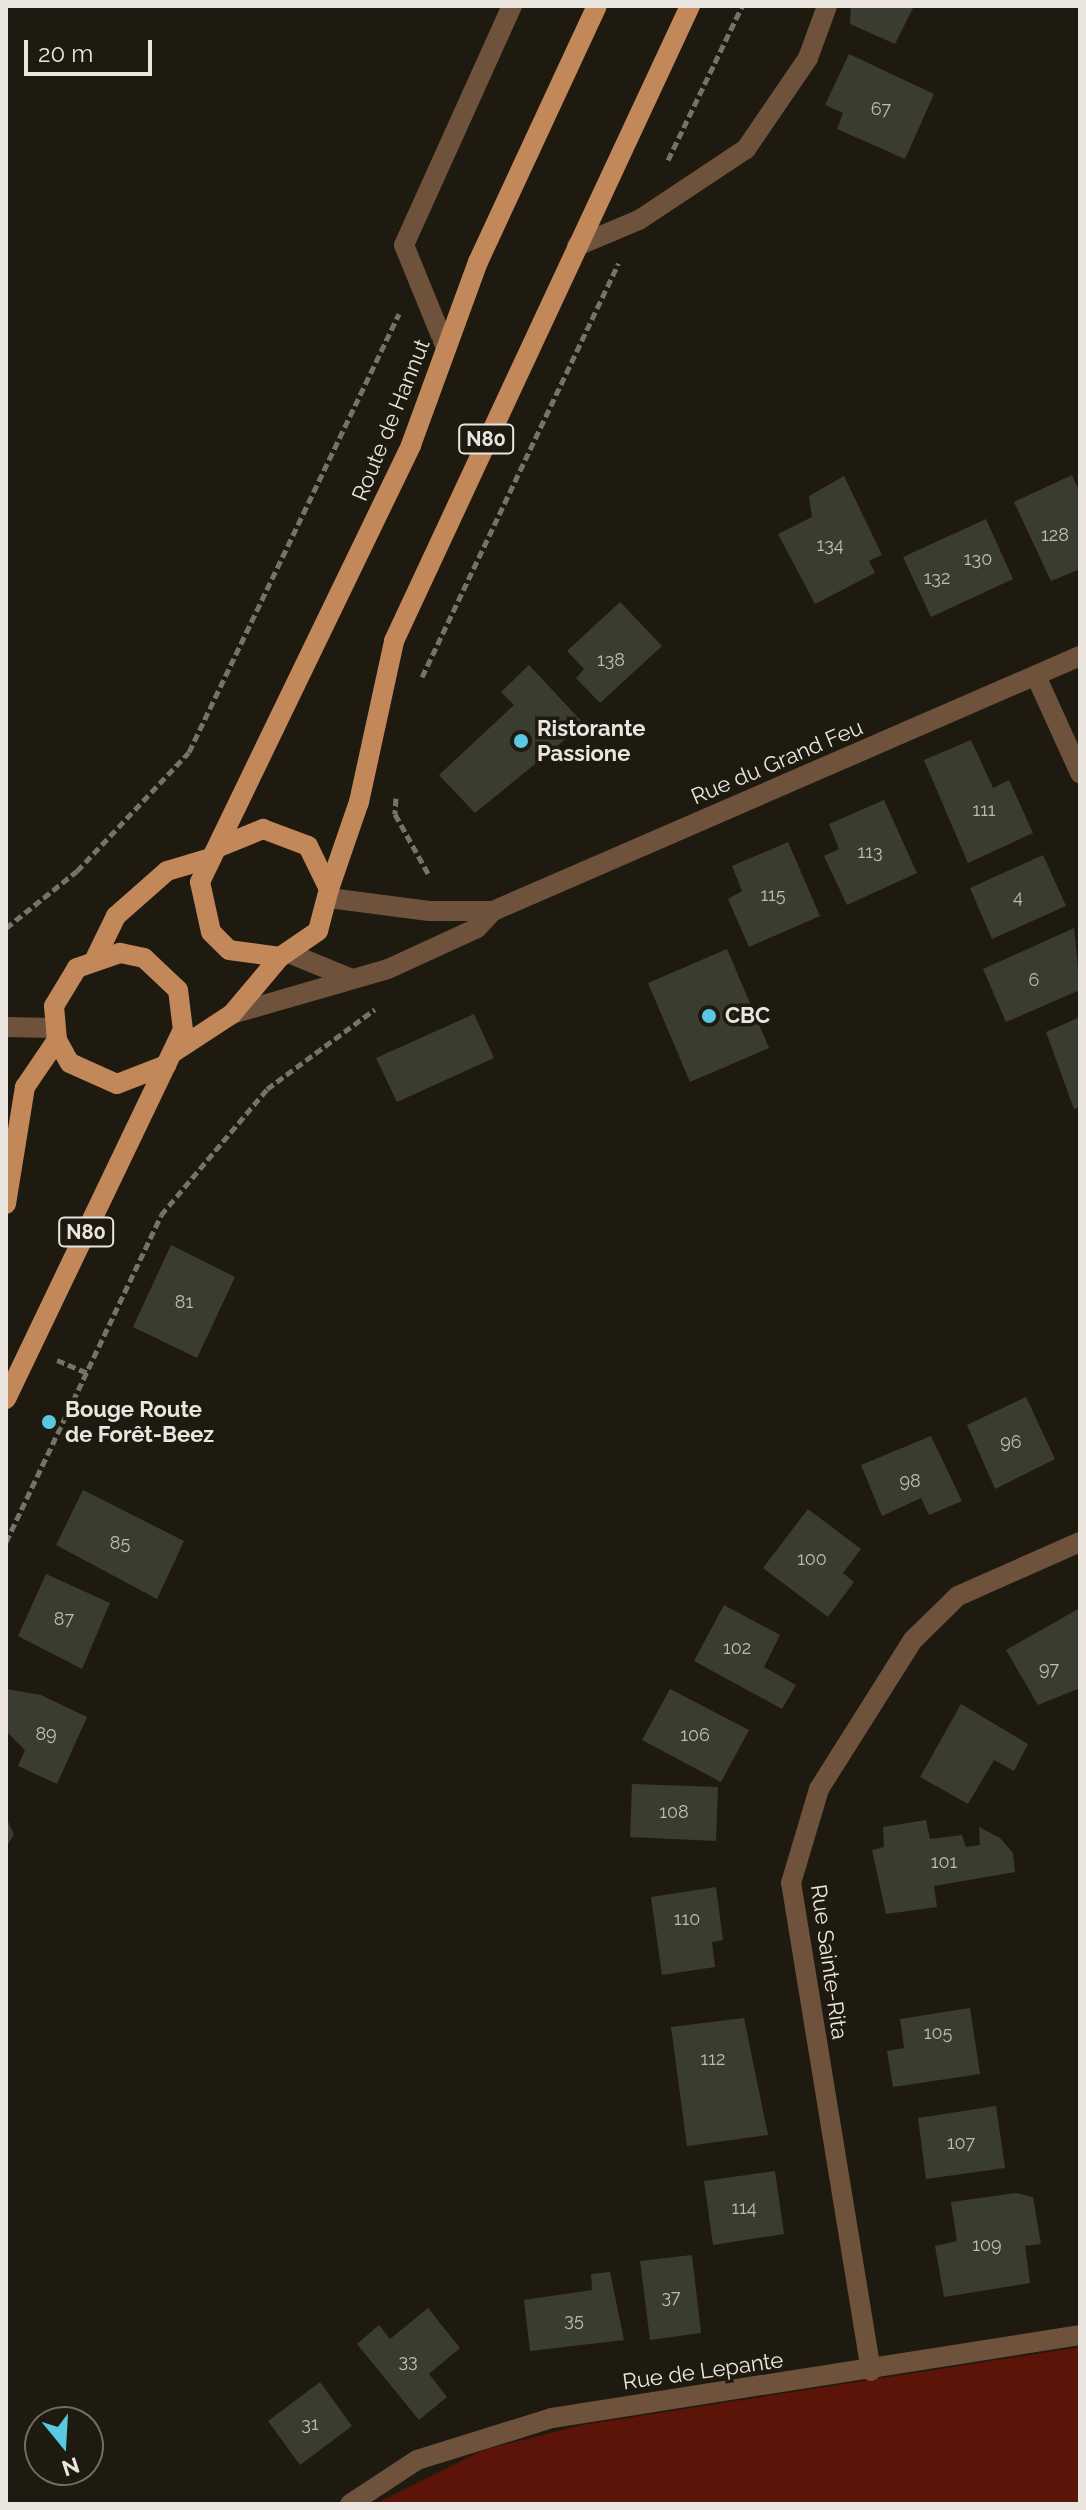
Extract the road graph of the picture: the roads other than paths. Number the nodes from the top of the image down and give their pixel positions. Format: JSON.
{"nodes":[{"id":1,"x":512,"y":6,"type":"edge"},
{"id":2,"x":597,"y":6,"type":"edge"},
{"id":3,"x":690,"y":6,"type":"edge"},
{"id":4,"x":827,"y":6,"type":"edge"},
{"id":5,"x":577,"y":246,"type":"junction"},
{"id":6,"x":446,"y":348,"type":"junction"},
{"id":7,"x":1080,"y":656,"type":"edge"},
{"id":8,"x":1036,"y":676,"type":"junction"},
{"id":9,"x":1080,"y":773,"type":"edge"},
{"id":10,"x":215,"y":853,"type":"junction"},
{"id":11,"x":329,"y":893,"type":"junction"},
{"id":12,"x":493,"y":911,"type":"junction"},
{"id":13,"x":286,"y":956,"type":"junction"},
{"id":14,"x":96,"y":957,"type":"junction"},
{"id":15,"x":352,"y":979,"type":"junction"},
{"id":16,"x":232,"y":1014,"type":"junction"},
{"id":17,"x":6,"y":1027,"type":"edge"},
{"id":18,"x":55,"y":1034,"type":"junction"},
{"id":19,"x":170,"y":1058,"type":"junction"},
{"id":20,"x":6,"y":1204,"type":"edge"},
{"id":21,"x":6,"y":1399,"type":"edge"},
{"id":22,"x":1080,"y":1542,"type":"edge"},
{"id":23,"x":1080,"y":2335,"type":"edge"},
{"id":24,"x":871,"y":2371,"type":"junction"},
{"id":25,"x":350,"y":2504,"type":"edge"}],
"edges":[{"from":1,"to":6,"type":"street"},
{"from":2,"to":6,"type":"main road","name":"Route de Hannut"},
{"from":3,"to":5,"type":"main road","number":"N80"},
{"from":4,"to":5,"type":"street"},
{"from":5,"to":11,"type":"main road","number":"N80"},
{"from":6,"to":10,"type":"main road","name":"Route de Hannut"},
{"from":7,"to":8,"type":"street","name":"Rue du Grand Feu"},
{"from":8,"to":9,"type":"street"},
{"from":8,"to":12,"type":"street","name":"Rue du Grand Feu"},
{"from":10,"to":11,"type":"main road"},
{"from":10,"to":13,"type":"main road","name":"Route de Hannut"},
{"from":10,"to":14,"type":"main road"},
{"from":11,"to":12,"type":"street","name":"Rue du Grand Feu"},
{"from":11,"to":13,"type":"main road","number":"N80"},
{"from":12,"to":15,"type":"street","name":"Rue du Grand Feu"},
{"from":13,"to":15,"type":"street"},
{"from":13,"to":16,"type":"main road","number":"N80"},
{"from":14,"to":18,"type":"main road"},
{"from":14,"to":19,"type":"main road","number":"N80"},
{"from":15,"to":16,"type":"street","name":"Rue du Grand Feu"},
{"from":16,"to":19,"type":"main road","number":"N80"},
{"from":17,"to":18,"type":"street"},
{"from":18,"to":19,"type":"main road","number":"N80"},
{"from":18,"to":20,"type":"main road"},
{"from":19,"to":21,"type":"main road","number":"N80"},
{"from":22,"to":24,"type":"street","name":"Rue Sainte-Rita"},
{"from":23,"to":24,"type":"street","name":"Rue de Lepante"},
{"from":24,"to":25,"type":"street","name":"Rue de Lepante"}]}
